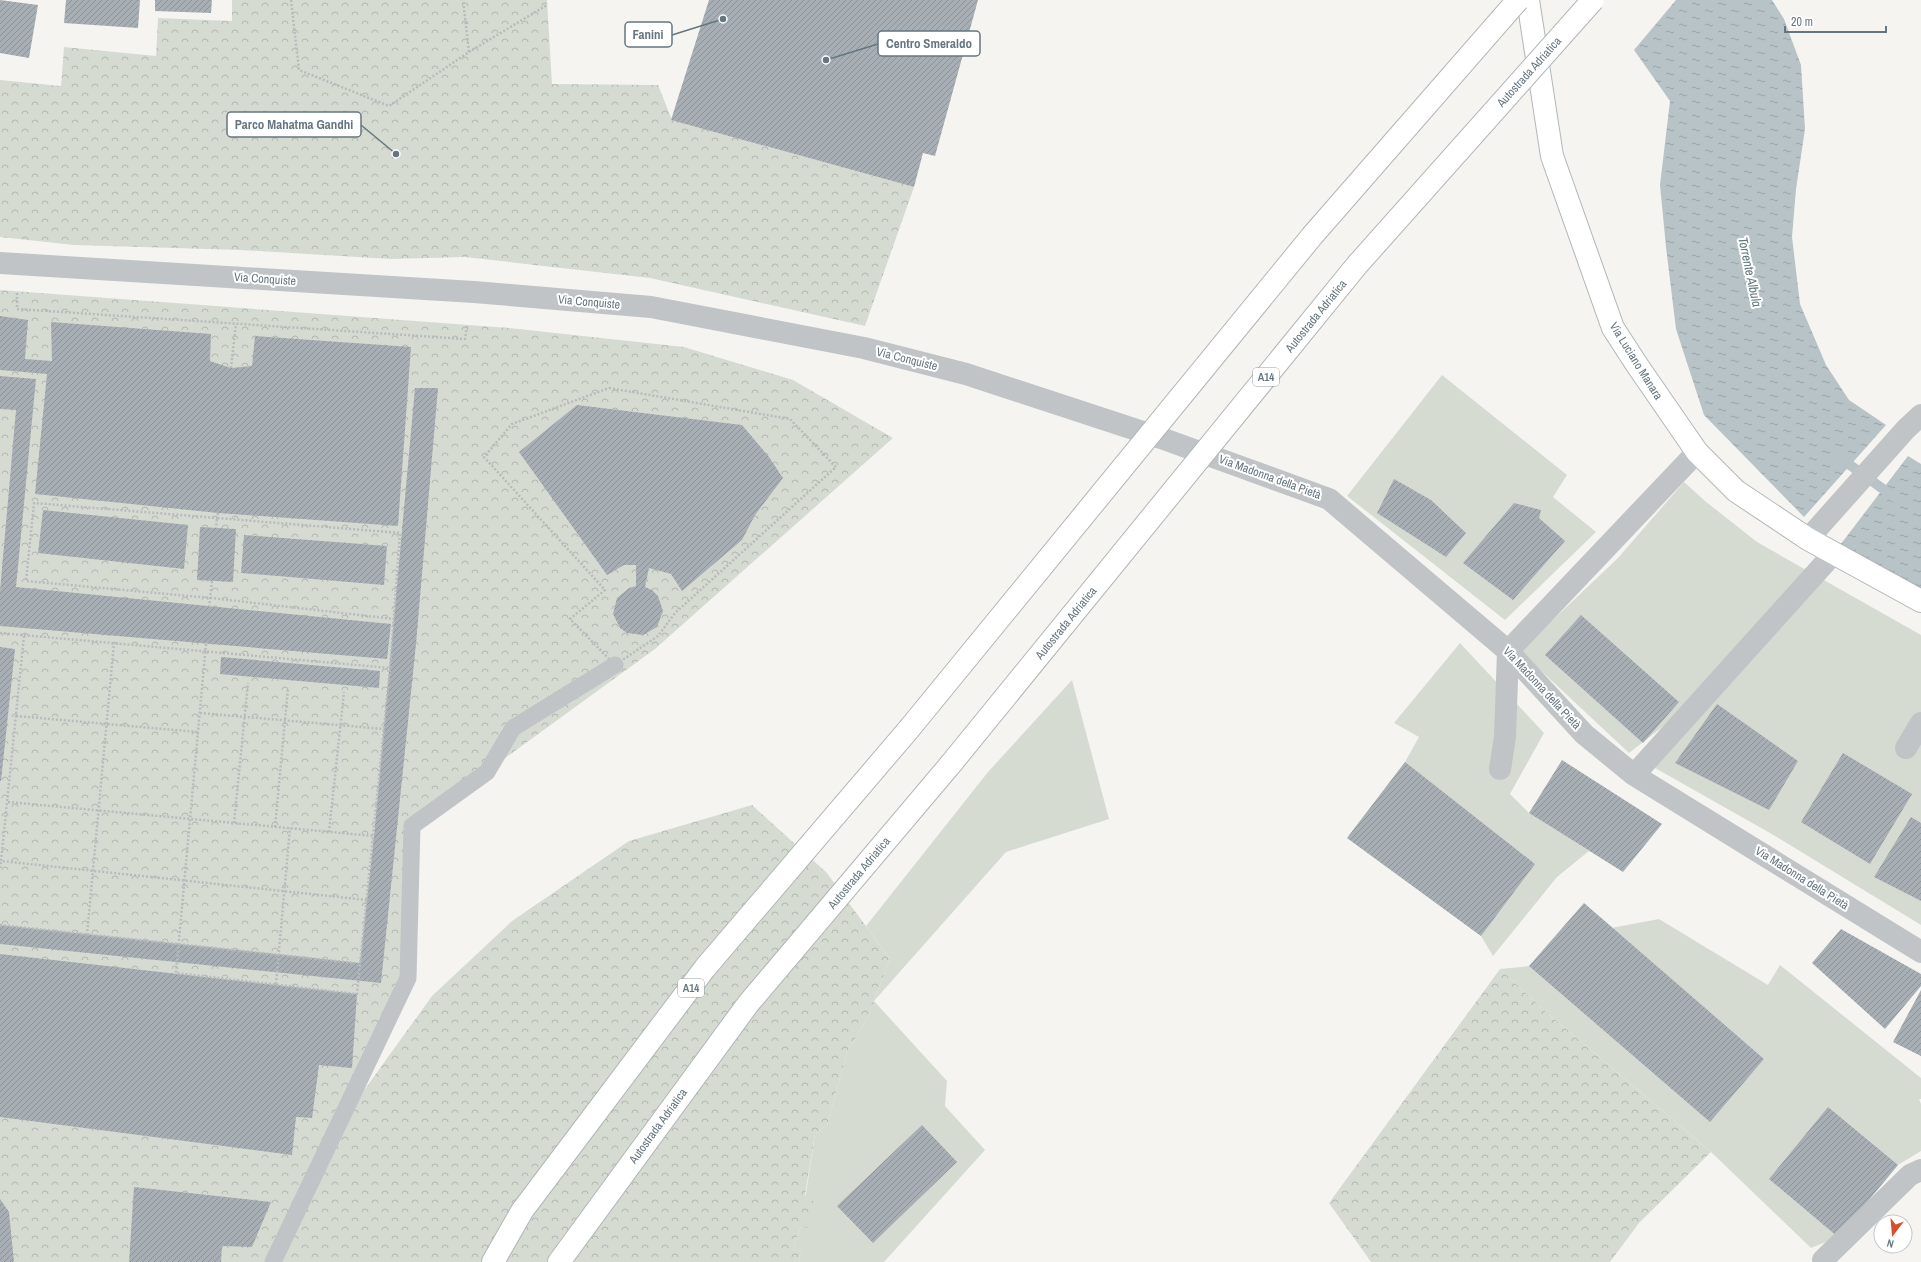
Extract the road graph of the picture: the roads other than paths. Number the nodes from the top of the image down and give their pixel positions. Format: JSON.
{"nodes":[{"id":1,"x":1518,"y":0,"type":"edge"},
{"id":2,"x":1528,"y":0,"type":"edge"},
{"id":3,"x":1593,"y":0,"type":"edge"},
{"id":4,"x":0,"y":263,"type":"edge"},
{"id":5,"x":1914,"y":422,"type":"edge"},
{"id":6,"x":1161,"y":438,"type":"joint"},
{"id":7,"x":1697,"y":452,"type":"junction"},
{"id":8,"x":1808,"y":539,"type":"junction"},
{"id":9,"x":1834,"y":553,"type":"junction"},
{"id":10,"x":1921,"y":601,"type":"edge"},
{"id":11,"x":1508,"y":651,"type":"junction"},
{"id":12,"x":615,"y":665,"type":"road end"},
{"id":13,"x":1921,"y":723,"type":"edge"},
{"id":14,"x":1906,"y":748,"type":"dead end"},
{"id":15,"x":1500,"y":769,"type":"dead end"},
{"id":16,"x":1634,"y":775,"type":"junction"},
{"id":17,"x":1921,"y":952,"type":"edge"},
{"id":18,"x":1921,"y":1170,"type":"edge"},
{"id":19,"x":1823,"y":1260,"type":"dead end"},
{"id":20,"x":273,"y":1262,"type":"edge"},
{"id":21,"x":494,"y":1262,"type":"edge"},
{"id":22,"x":559,"y":1262,"type":"edge"}],
"edges":[{"from":1,"to":21,"type":"main road","number":"A14","bridge":true},
{"from":2,"to":7,"type":"main road","name":"Via Luciano Manara"},
{"from":3,"to":22,"type":"main road","name":"Autostrada Adriatica","number":"A14","bridge":true},
{"from":4,"to":6,"type":"street","name":"Via Conquiste"},
{"from":5,"to":8,"type":"street"},
{"from":6,"to":11,"type":"street","name":"Via Madonna della Pietà"},
{"from":7,"to":8,"type":"main road","name":"Via Luciano Manara"},
{"from":7,"to":11,"type":"street"},
{"from":8,"to":9,"type":"main road","name":"Via Luciano Manara"},
{"from":9,"to":10,"type":"main road","name":"Via Luciano Manara"},
{"from":9,"to":16,"type":"street"},
{"from":11,"to":15,"type":"street"},
{"from":11,"to":16,"type":"street","name":"Via Madonna della Pietà"},
{"from":12,"to":20,"type":"lane"},
{"from":13,"to":14,"type":"street"},
{"from":16,"to":17,"type":"street","name":"Via Madonna della Pietà"},
{"from":18,"to":19,"type":"street"}]}
